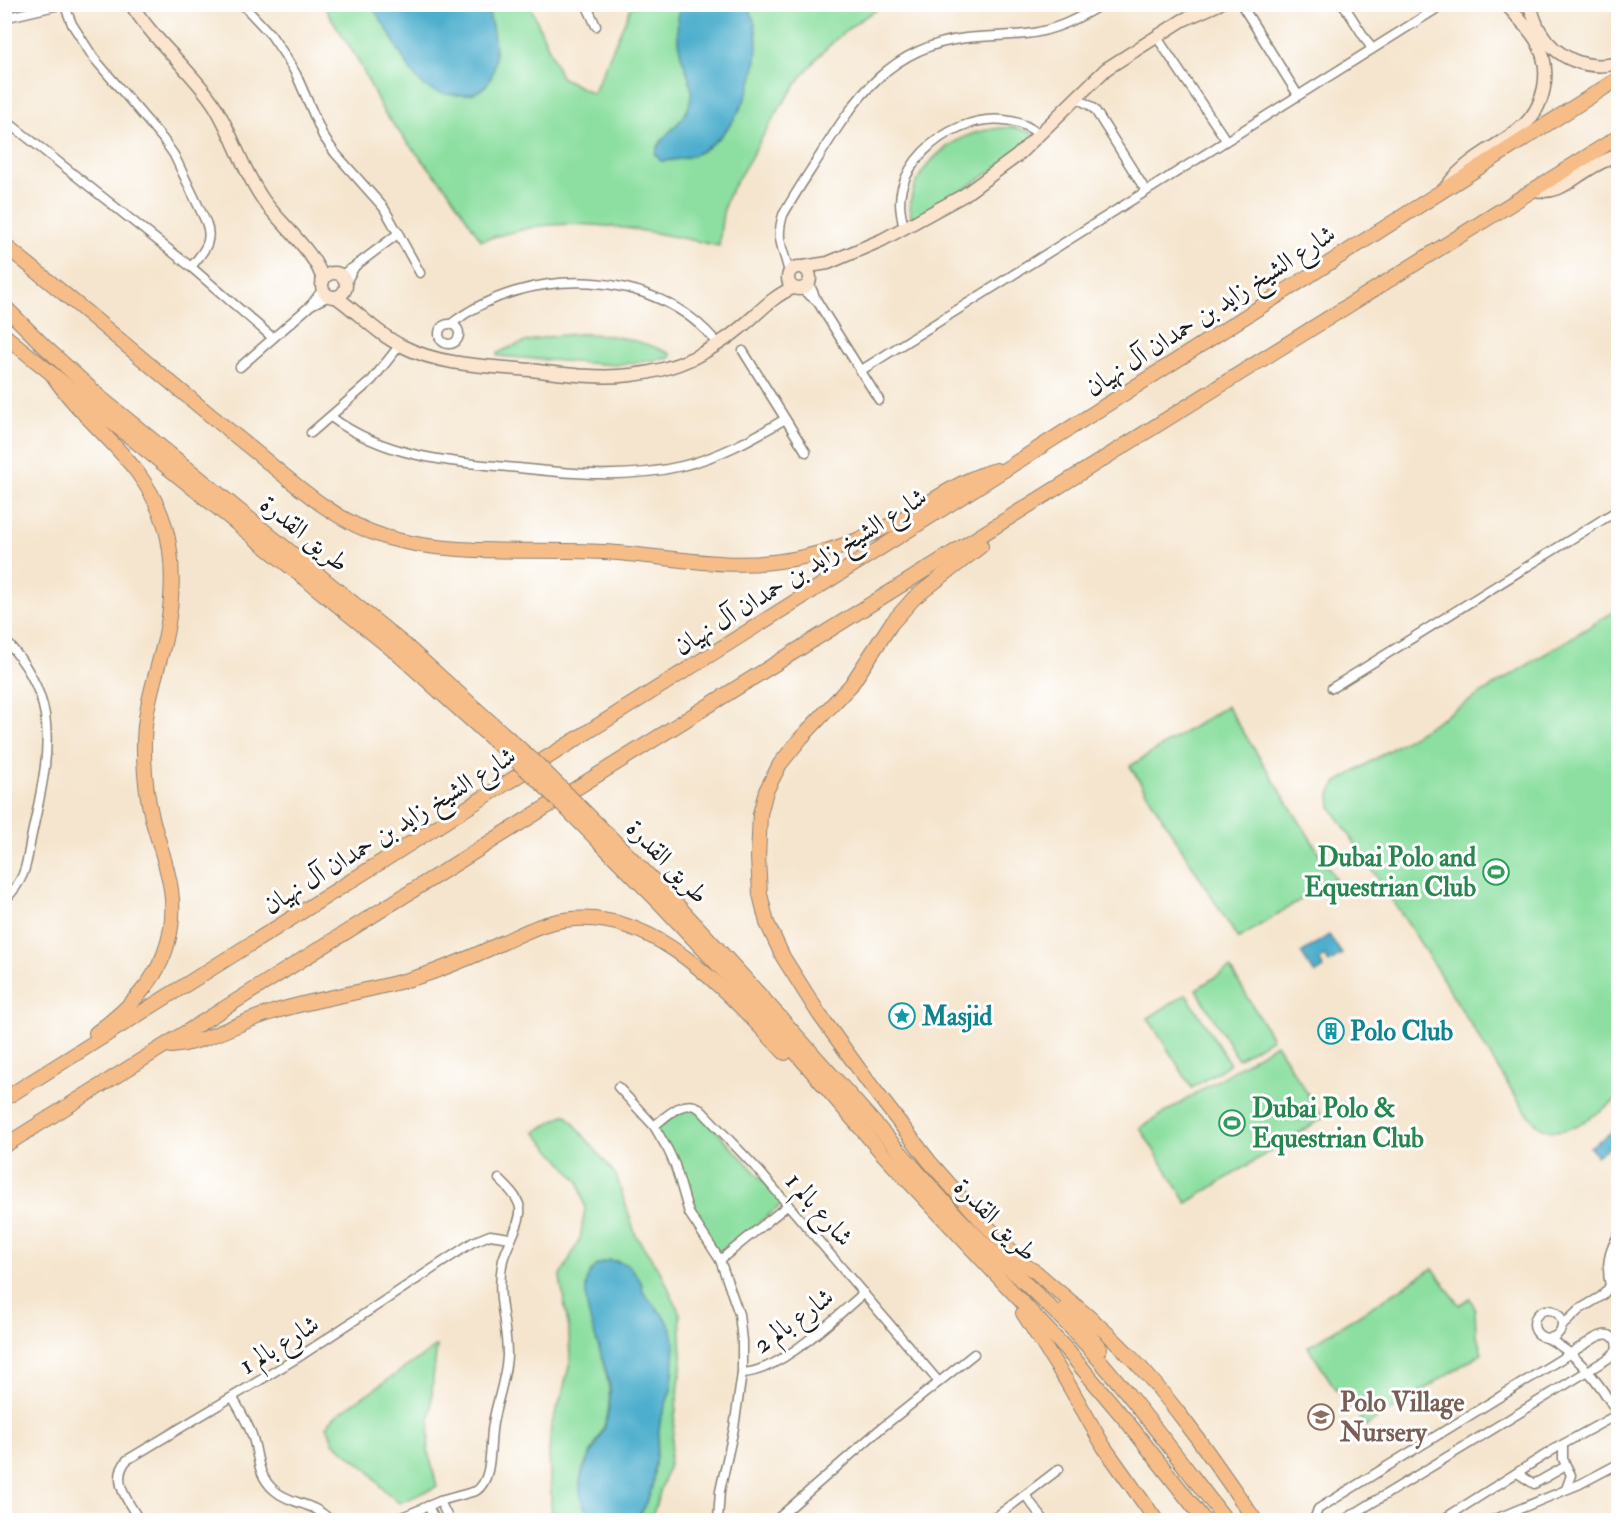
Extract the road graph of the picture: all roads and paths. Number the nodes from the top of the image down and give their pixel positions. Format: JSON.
{"nodes":[{"id":1,"x":64,"y":4,"type":"edge"},
{"id":2,"x":131,"y":4,"type":"edge"},
{"id":3,"x":242,"y":4,"type":"edge"},
{"id":4,"x":586,"y":4,"type":"edge"},
{"id":5,"x":1102,"y":4,"type":"edge"},
{"id":6,"x":1219,"y":4,"type":"edge"},
{"id":7,"x":1241,"y":4,"type":"edge"},
{"id":8,"x":1343,"y":4,"type":"edge"},
{"id":9,"x":1444,"y":4,"type":"edge"},
{"id":10,"x":1506,"y":4,"type":"edge"},
{"id":11,"x":1529,"y":4,"type":"edge"},
{"id":12,"x":4,"y":18,"type":"edge"},
{"id":13,"x":596,"y":27,"type":"dead end"},
{"id":14,"x":1156,"y":36,"type":"junction"},
{"id":15,"x":1372,"y":49,"type":"junction"},
{"id":16,"x":1618,"y":63,"type":"edge"},
{"id":17,"x":1618,"y":79,"type":"edge"},
{"id":18,"x":1298,"y":95,"type":"junction"},
{"id":19,"x":1076,"y":98,"type":"junction"},
{"id":20,"x":4,"y":119,"type":"edge"},
{"id":21,"x":1040,"y":135,"type":"junction"},
{"id":22,"x":1618,"y":137,"type":"edge"},
{"id":23,"x":1226,"y":140,"type":"junction"},
{"id":24,"x":1618,"y":155,"type":"edge"},
{"id":25,"x":1445,"y":189,"type":"junction"},
{"id":26,"x":1535,"y":190,"type":"junction"},
{"id":27,"x":1146,"y":191,"type":"junction"},
{"id":28,"x":904,"y":229,"type":"junction"},
{"id":29,"x":399,"y":233,"type":"junction"},
{"id":30,"x":4,"y":245,"type":"edge"},
{"id":31,"x":191,"y":267,"type":"junction"},
{"id":32,"x":420,"y":273,"type":"dead end"},
{"id":33,"x":799,"y":278,"type":"junction"},
{"id":34,"x":335,"y":285,"type":"junction"},
{"id":35,"x":4,"y":306,"type":"edge"},
{"id":36,"x":451,"y":324,"type":"dead end"},
{"id":37,"x":4,"y":335,"type":"edge"},
{"id":38,"x":273,"y":338,"type":"junction"},
{"id":39,"x":718,"y":344,"type":"junction"},
{"id":40,"x":400,"y":345,"type":"junction"},
{"id":41,"x":743,"y":351,"type":"dead end"},
{"id":42,"x":240,"y":367,"type":"dead end"},
{"id":43,"x":861,"y":371,"type":"junction"},
{"id":44,"x":52,"y":374,"type":"junction"},
{"id":45,"x":879,"y":400,"type":"dead end"},
{"id":46,"x":331,"y":417,"type":"junction"},
{"id":47,"x":785,"y":419,"type":"junction"},
{"id":48,"x":311,"y":433,"type":"dead end"},
{"id":49,"x":806,"y":452,"type":"dead end"},
{"id":50,"x":1010,"y":467,"type":"junction"},
{"id":51,"x":1618,"y":510,"type":"edge"},
{"id":52,"x":1015,"y":515,"type":"junction"},
{"id":53,"x":4,"y":639,"type":"edge"},
{"id":54,"x":402,"y":650,"type":"junction"},
{"id":55,"x":1332,"y":687,"type":"dead end"},
{"id":56,"x":662,"y":897,"type":"junction"},
{"id":57,"x":4,"y":901,"type":"edge"},
{"id":58,"x":166,"y":1046,"type":"junction"},
{"id":59,"x":37,"y":1080,"type":"junction"},
{"id":60,"x":618,"y":1087,"type":"dead end"},
{"id":61,"x":832,"y":1095,"type":"junction"},
{"id":62,"x":4,"y":1099,"type":"edge"},
{"id":63,"x":654,"y":1126,"type":"junction"},
{"id":64,"x":4,"y":1146,"type":"edge"},
{"id":65,"x":499,"y":1179,"type":"dead end"},
{"id":66,"x":788,"y":1205,"type":"junction"},
{"id":67,"x":1618,"y":1236,"type":"edge"},
{"id":68,"x":510,"y":1238,"type":"junction"},
{"id":69,"x":720,"y":1260,"type":"junction"},
{"id":70,"x":1026,"y":1266,"type":"junction"},
{"id":71,"x":1618,"y":1276,"type":"edge"},
{"id":72,"x":1610,"y":1286,"type":"junction"},
{"id":73,"x":1008,"y":1289,"type":"junction"},
{"id":74,"x":864,"y":1293,"type":"junction"},
{"id":75,"x":1580,"y":1309,"type":"junction"},
{"id":76,"x":1553,"y":1311,"type":"junction"},
{"id":77,"x":1560,"y":1329,"type":"junction"},
{"id":78,"x":1547,"y":1338,"type":"junction"},
{"id":79,"x":1570,"y":1353,"type":"junction"},
{"id":80,"x":974,"y":1354,"type":"dead end"},
{"id":81,"x":1587,"y":1371,"type":"junction"},
{"id":82,"x":742,"y":1373,"type":"junction"},
{"id":83,"x":939,"y":1382,"type":"junction"},
{"id":84,"x":233,"y":1398,"type":"junction"},
{"id":85,"x":1144,"y":1415,"type":"junction"},
{"id":86,"x":1618,"y":1415,"type":"edge"},
{"id":87,"x":1563,"y":1444,"type":"junction"},
{"id":88,"x":1549,"y":1452,"type":"junction"},
{"id":89,"x":1564,"y":1462,"type":"junction"},
{"id":90,"x":1618,"y":1464,"type":"edge"},
{"id":91,"x":1059,"y":1469,"type":"dead end"},
{"id":92,"x":1517,"y":1473,"type":"junction"},
{"id":93,"x":1571,"y":1475,"type":"junction"},
{"id":94,"x":1586,"y":1480,"type":"junction"},
{"id":95,"x":1566,"y":1489,"type":"junction"},
{"id":96,"x":1025,"y":1495,"type":"junction"},
{"id":97,"x":440,"y":1501,"type":"junction"},
{"id":98,"x":428,"y":1506,"type":"junction"},
{"id":99,"x":1522,"y":1507,"type":"junction"},
{"id":100,"x":1499,"y":1520,"type":"edge"},
{"id":101,"x":139,"y":1521,"type":"edge"},
{"id":102,"x":330,"y":1521,"type":"edge"},
{"id":103,"x":395,"y":1521,"type":"edge"},
{"id":104,"x":435,"y":1521,"type":"edge"},
{"id":105,"x":449,"y":1521,"type":"edge"},
{"id":106,"x":718,"y":1521,"type":"edge"},
{"id":107,"x":776,"y":1521,"type":"edge"},
{"id":108,"x":992,"y":1521,"type":"edge"},
{"id":109,"x":1044,"y":1521,"type":"edge"},
{"id":110,"x":1156,"y":1521,"type":"edge"},
{"id":111,"x":1204,"y":1521,"type":"edge"},
{"id":112,"x":1226,"y":1521,"type":"edge"},
{"id":113,"x":1255,"y":1521,"type":"edge"},
{"id":114,"x":1314,"y":1521,"type":"edge"},
{"id":115,"x":1344,"y":1521,"type":"edge"},
{"id":116,"x":1442,"y":1521,"type":"edge"},
{"id":117,"x":1518,"y":1521,"type":"edge"}],
"edges":[{"from":1,"to":12,"type":"street"},
{"from":1,"to":31,"type":"street"},
{"from":2,"to":34,"type":"street"},
{"from":3,"to":29,"type":"street"},
{"from":4,"to":13,"type":"street"},
{"from":5,"to":33,"type":"street"},
{"from":6,"to":14,"type":"street"},
{"from":7,"to":18,"type":"street"},
{"from":8,"to":15,"type":"street"},
{"from":9,"to":15,"type":"street"},
{"from":10,"to":25,"type":"street"},
{"from":11,"to":16,"type":"street"},
{"from":14,"to":19,"type":"street"},
{"from":14,"to":23,"type":"street"},
{"from":15,"to":18,"type":"street"},
{"from":17,"to":25,"type":"main road","name":"شارع الشيخ زايد بن حمدان آل نهيان"},
{"from":18,"to":23,"type":"street"},
{"from":19,"to":21,"type":"street"},
{"from":19,"to":27,"type":"street"},
{"from":20,"to":31,"type":"street"},
{"from":21,"to":28,"type":"street"},
{"from":21,"to":28,"type":"street"},
{"from":22,"to":26,"type":"main road"},
{"from":23,"to":27,"type":"street"},
{"from":24,"to":26,"type":"street"},
{"from":25,"to":50,"type":"main road","name":"شارع الشيخ زايد بن حمدان آل نهيان"},
{"from":26,"to":52,"type":"main road"},
{"from":27,"to":43,"type":"street"},
{"from":28,"to":33,"type":"street"},
{"from":29,"to":32,"type":"street"},
{"from":29,"to":34,"type":"street"},
{"from":30,"to":50,"type":"main road"},
{"from":31,"to":38,"type":"street"},
{"from":33,"to":39,"type":"street"},
{"from":33,"to":43,"type":"street"},
{"from":34,"to":38,"type":"street"},
{"from":34,"to":40,"type":"street"},
{"from":35,"to":54,"type":"main road","name":"طريق القدرة"},
{"from":36,"to":39,"type":"street"},
{"from":37,"to":44,"type":"main road","name":"طريق القدرة"},
{"from":38,"to":42,"type":"street"},
{"from":39,"to":40,"type":"street"},
{"from":40,"to":46,"type":"street"},
{"from":41,"to":47,"type":"street"},
{"from":43,"to":45,"type":"street"},
{"from":44,"to":54,"type":"main road","name":"طريق القدرة"},
{"from":44,"to":59,"type":"main road"},
{"from":46,"to":47,"type":"street"},
{"from":46,"to":48,"type":"street"},
{"from":47,"to":49,"type":"street"},
{"from":50,"to":59,"type":"main road","name":"شارع الشيخ زايد بن حمدان آل نهيان"},
{"from":51,"to":55,"type":"street"},
{"from":52,"to":58,"type":"main road"},
{"from":52,"to":70,"type":"main road","name":"طريق القدرة"},
{"from":53,"to":57,"type":"street"},
{"from":54,"to":56,"type":"main road","name":"طريق القدرة","bridge":true},
{"from":56,"to":61,"type":"main road","name":"طريق القدرة"},
{"from":56,"to":85,"type":"main road","name":"طريق القدرة"},
{"from":58,"to":61,"type":"main road"},
{"from":58,"to":64,"type":"main road"},
{"from":59,"to":62,"type":"main road","name":"شارع الشيخ زايد بن حمدان آل نهيان"},
{"from":60,"to":63,"type":"street"},
{"from":61,"to":73,"type":"main road","name":"طريق القدرة"},
{"from":63,"to":66,"type":"street","name":"شارع بالم 1"},
{"from":63,"to":69,"type":"street"},
{"from":65,"to":68,"type":"street"},
{"from":66,"to":69,"type":"street"},
{"from":66,"to":74,"type":"street","name":"شارع بالم 1"},
{"from":67,"to":72,"type":"street"},
{"from":68,"to":84,"type":"street","name":"شارع بالم 1"},
{"from":68,"to":97,"type":"street"},
{"from":69,"to":82,"type":"street"},
{"from":70,"to":85,"type":"main road"},
{"from":70,"to":113,"type":"main road","name":"طريق القدرة"},
{"from":71,"to":72,"type":"street"},
{"from":72,"to":75,"type":"street"},
{"from":73,"to":110,"type":"main road","name":"طريق القدرة"},
{"from":73,"to":111,"type":"main road","name":"طريق القدرة"},
{"from":74,"to":82,"type":"street","name":"شارع بالم 2"},
{"from":74,"to":83,"type":"street","name":"شارع بالم 1"},
{"from":75,"to":76,"type":"street"},
{"from":75,"to":77,"type":"street"},
{"from":76,"to":77,"type":"street"},
{"from":76,"to":78,"type":"street"},
{"from":77,"to":78,"type":"street"},
{"from":77,"to":79,"type":"street"},
{"from":78,"to":79,"type":"street"},
{"from":79,"to":81,"type":"street"},
{"from":79,"to":81,"type":"street"},
{"from":79,"to":114,"type":"street"},
{"from":80,"to":83,"type":"street"},
{"from":81,"to":86,"type":"street"},
{"from":81,"to":115,"type":"street"},
{"from":82,"to":106,"type":"street"},
{"from":83,"to":107,"type":"street"},
{"from":84,"to":101,"type":"street","name":"شارع بالم 1"},
{"from":84,"to":102,"type":"street"},
{"from":85,"to":112,"type":"main road","name":"طريق القدرة"},
{"from":86,"to":87,"type":"street"},
{"from":87,"to":88,"type":"street"},
{"from":87,"to":89,"type":"street"},
{"from":88,"to":89,"type":"street"},
{"from":88,"to":92,"type":"street"},
{"from":89,"to":92,"type":"street"},
{"from":89,"to":93,"type":"street"},
{"from":90,"to":94,"type":"street"},
{"from":91,"to":96,"type":"street"},
{"from":92,"to":116,"type":"street"},
{"from":93,"to":94,"type":"street"},
{"from":93,"to":95,"type":"street"},
{"from":94,"to":95,"type":"street"},
{"from":95,"to":99,"type":"street"},
{"from":96,"to":108,"type":"street"},
{"from":96,"to":109,"type":"street"},
{"from":97,"to":98,"type":"street"},
{"from":97,"to":105,"type":"street"},
{"from":98,"to":103,"type":"street"},
{"from":98,"to":104,"type":"street"},
{"from":99,"to":100,"type":"street"},
{"from":99,"to":117,"type":"street"}]}
